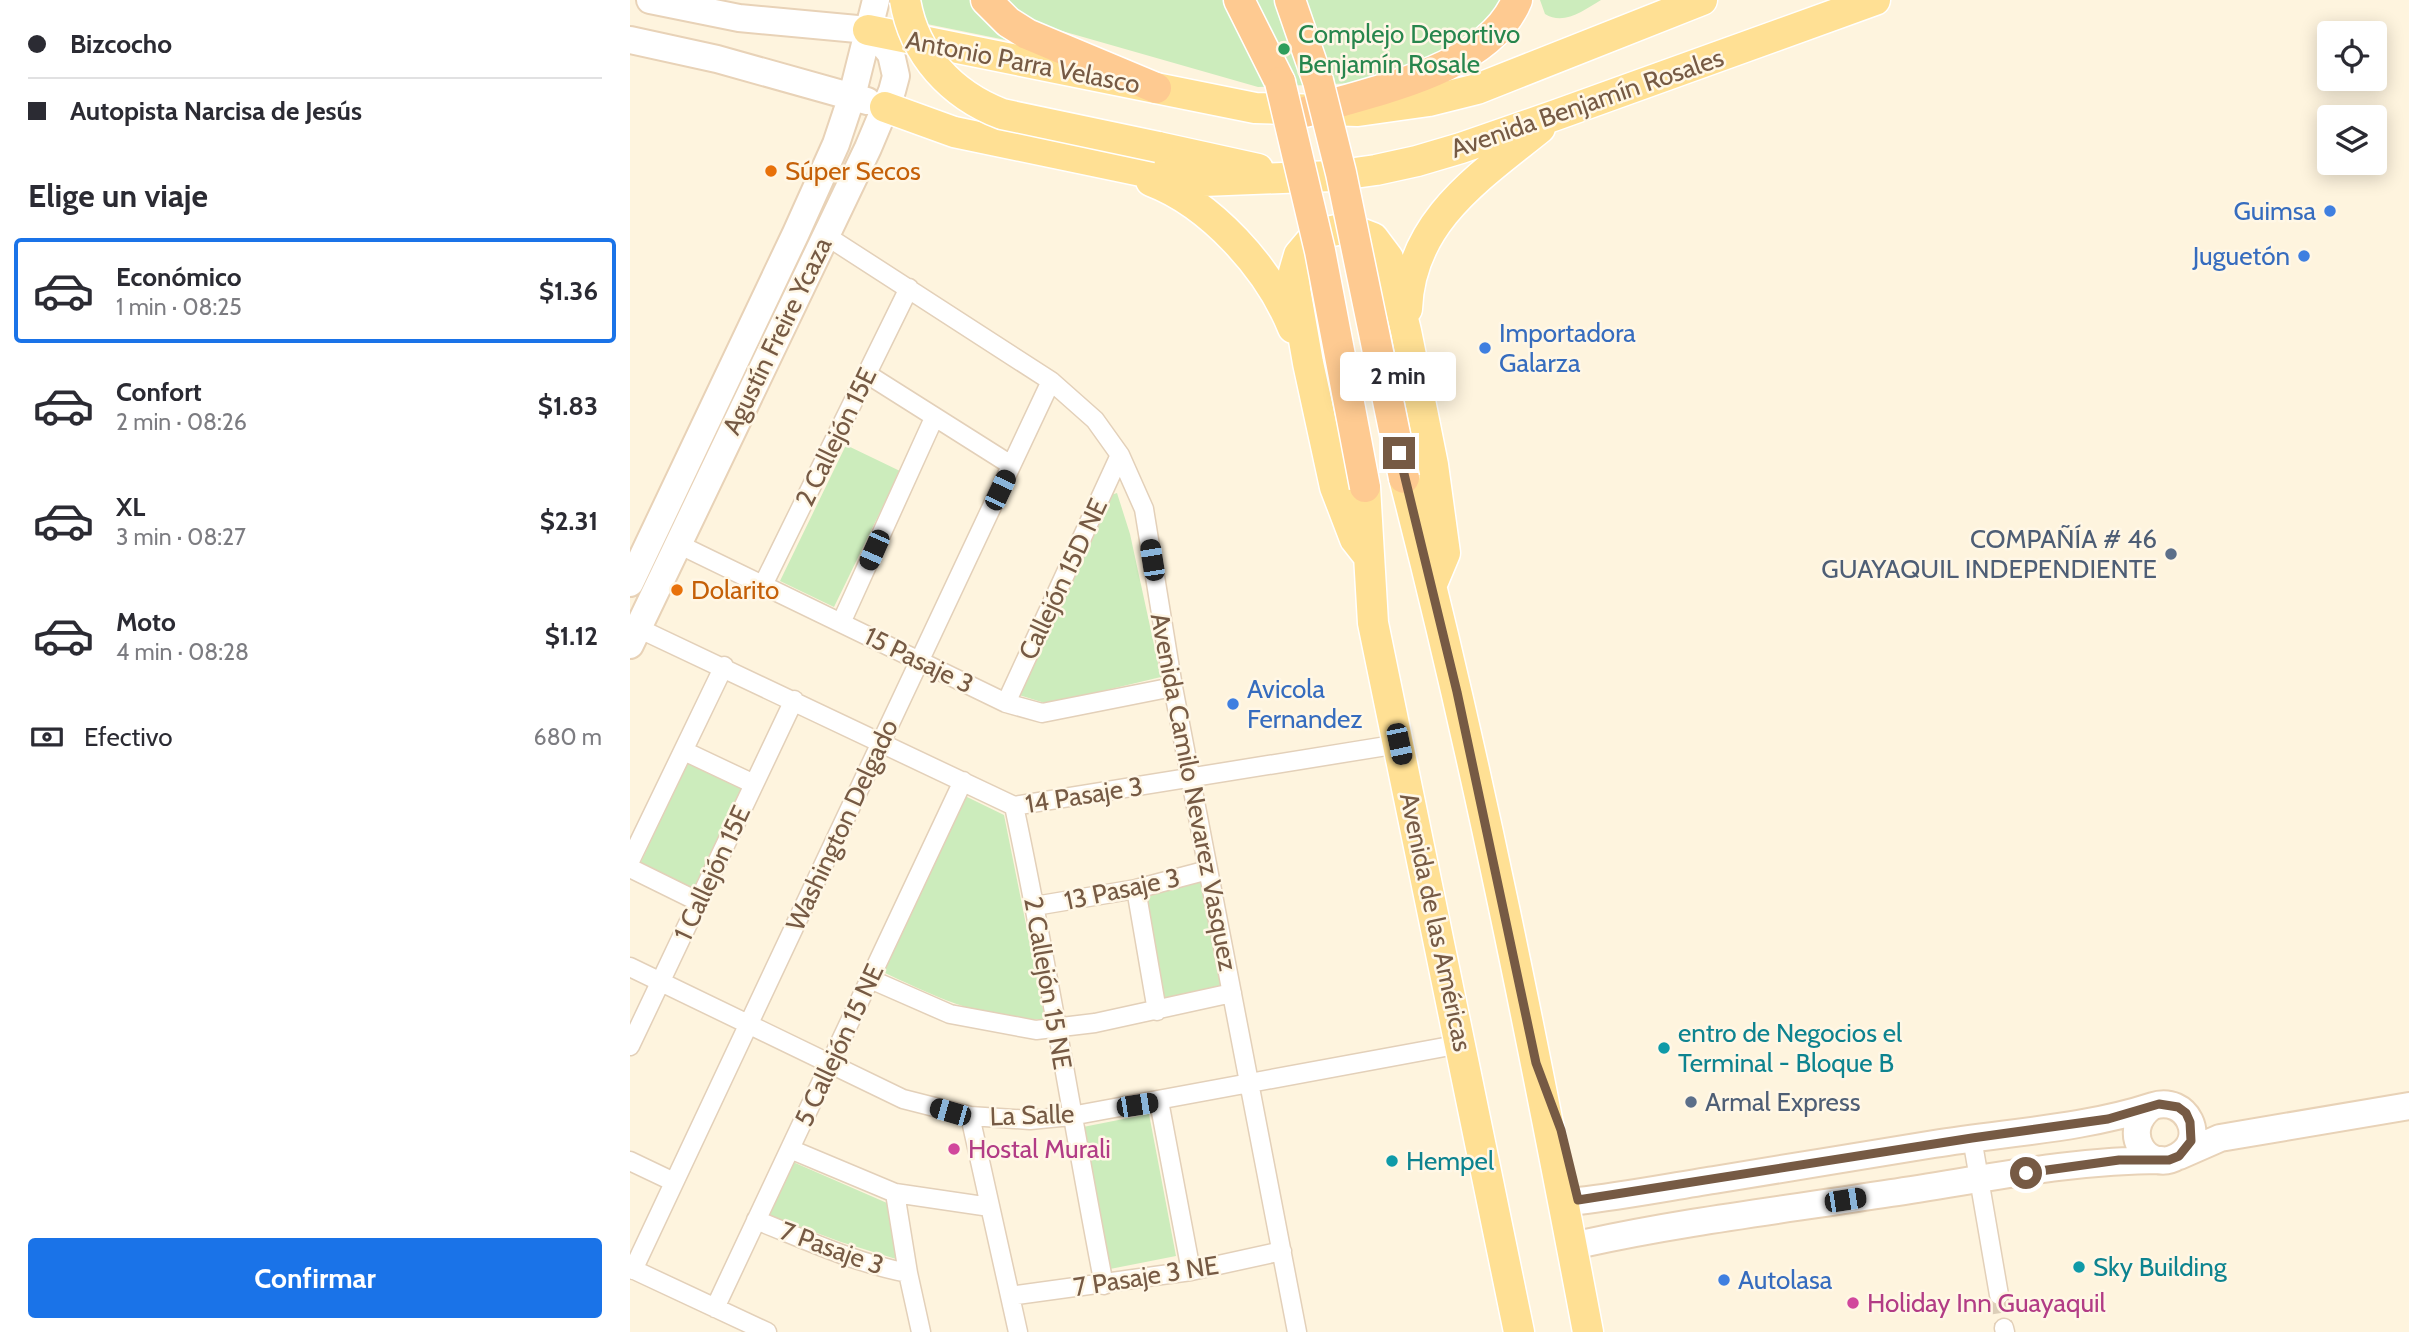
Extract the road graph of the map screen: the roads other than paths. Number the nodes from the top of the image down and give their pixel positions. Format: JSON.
{"nodes":[{"id":1,"x":650,"y":0,"type":"edge"},
{"id":2,"x":707,"y":0,"type":"edge"},
{"id":3,"x":876,"y":0,"type":"edge"},
{"id":4,"x":905,"y":0,"type":"edge"},
{"id":5,"x":986,"y":0,"type":"edge"},
{"id":6,"x":1239,"y":0,"type":"edge"},
{"id":7,"x":1258,"y":0,"type":"edge"},
{"id":8,"x":1290,"y":0,"type":"edge"},
{"id":9,"x":1306,"y":0,"type":"edge"},
{"id":10,"x":1517,"y":0,"type":"edge"},
{"id":11,"x":1702,"y":0,"type":"edge"},
{"id":12,"x":1875,"y":0,"type":"edge"},
{"id":13,"x":740,"y":18,"type":"junction"},
{"id":14,"x":867,"y":30,"type":"junction"},
{"id":15,"x":630,"y":40,"type":"edge"},
{"id":16,"x":1318,"y":81,"type":"junction"},
{"id":17,"x":1280,"y":82,"type":"junction"},
{"id":18,"x":1156,"y":88,"type":"junction"},
{"id":19,"x":852,"y":96,"type":"junction"},
{"id":20,"x":885,"y":107,"type":"junction"},
{"id":21,"x":1305,"y":111,"type":"junction"},
{"id":22,"x":1556,"y":115,"type":"junction"},
{"id":23,"x":1105,"y":163,"type":"junction"},
{"id":24,"x":1292,"y":178,"type":"junction"},
{"id":25,"x":825,"y":235,"type":"junction"},
{"id":26,"x":909,"y":288,"type":"junction"},
{"id":27,"x":1406,"y":331,"type":"junction"},
{"id":28,"x":1308,"y":363,"type":"junction"},
{"id":29,"x":867,"y":374,"type":"junction"},
{"id":30,"x":1051,"y":381,"type":"junction"},
{"id":31,"x":934,"y":418,"type":"junction"},
{"id":32,"x":1120,"y":455,"type":"junction"},
{"id":33,"x":1011,"y":465,"type":"junction"},
{"id":34,"x":1404,"y":478,"type":"joint"},
{"id":35,"x":1365,"y":487,"type":"joint"},
{"id":36,"x":678,"y":544,"type":"junction"},
{"id":37,"x":1371,"y":558,"type":"junction"},
{"id":38,"x":630,"y":583,"type":"edge"},
{"id":39,"x":1432,"y":584,"type":"junction"},
{"id":40,"x":763,"y":585,"type":"junction"},
{"id":41,"x":841,"y":623,"type":"junction"},
{"id":42,"x":634,"y":636,"type":"edge"},
{"id":43,"x":919,"y":661,"type":"junction"},
{"id":44,"x":724,"y":666,"type":"junction"},
{"id":45,"x":1173,"y":687,"type":"junction"},
{"id":46,"x":794,"y":700,"type":"junction"},
{"id":47,"x":1006,"y":702,"type":"junction"},
{"id":48,"x":881,"y":742,"type":"junction"},
{"id":49,"x":1399,"y":744,"type":"junction"},
{"id":50,"x":684,"y":751,"type":"junction"},
{"id":51,"x":1191,"y":778,"type":"junction"},
{"id":52,"x":963,"y":781,"type":"junction"},
{"id":53,"x":754,"y":784,"type":"junction"},
{"id":54,"x":1014,"y":806,"type":"junction"},
{"id":55,"x":630,"y":862,"type":"edge"},
{"id":56,"x":630,"y":868,"type":"edge"},
{"id":57,"x":1208,"y":870,"type":"junction"},
{"id":58,"x":1136,"y":889,"type":"junction"},
{"id":59,"x":699,"y":902,"type":"junction"},
{"id":60,"x":1035,"y":906,"type":"junction"},
{"id":61,"x":630,"y":967,"type":"edge"},
{"id":62,"x":870,"y":979,"type":"junction"},
{"id":63,"x":661,"y":981,"type":"junction"},
{"id":64,"x":1232,"y":993,"type":"junction"},
{"id":65,"x":1157,"y":1011,"type":"junction"},
{"id":66,"x":749,"y":1024,"type":"junction"},
{"id":67,"x":1056,"y":1026,"type":"junction"},
{"id":68,"x":1461,"y":1044,"type":"junction"},
{"id":69,"x":630,"y":1046,"type":"edge"},
{"id":70,"x":831,"y":1063,"type":"junction"},
{"id":71,"x":1250,"y":1085,"type":"junction"},
{"id":72,"x":1159,"y":1101,"type":"junction"},
{"id":73,"x":2409,"y":1106,"type":"edge"},
{"id":74,"x":2151,"y":1107,"type":"junction"},
{"id":75,"x":970,"y":1116,"type":"junction"},
{"id":76,"x":1071,"y":1116,"type":"junction"},
{"id":77,"x":1972,"y":1138,"type":"junction"},
{"id":78,"x":790,"y":1149,"type":"junction"},
{"id":79,"x":2170,"y":1158,"type":"junction"},
{"id":80,"x":630,"y":1161,"type":"edge"},
{"id":81,"x":1979,"y":1179,"type":"junction"},
{"id":82,"x":674,"y":1182,"type":"junction"},
{"id":83,"x":1674,"y":1186,"type":"junction"},
{"id":84,"x":895,"y":1193,"type":"junction"},
{"id":85,"x":1571,"y":1205,"type":"junction"},
{"id":86,"x":990,"y":1207,"type":"junction"},
{"id":87,"x":1495,"y":1216,"type":"junction"},
{"id":88,"x":757,"y":1220,"type":"junction"},
{"id":89,"x":1680,"y":1225,"type":"junction"},
{"id":90,"x":1586,"y":1243,"type":"junction"},
{"id":91,"x":1282,"y":1251,"type":"junction"},
{"id":92,"x":631,"y":1269,"type":"edge"},
{"id":93,"x":1191,"y":1271,"type":"junction"},
{"id":94,"x":908,"y":1273,"type":"junction"},
{"id":95,"x":1104,"y":1285,"type":"junction"},
{"id":96,"x":1998,"y":1295,"type":"tunnel mouth"},
{"id":97,"x":1010,"y":1296,"type":"junction"},
{"id":98,"x":715,"y":1308,"type":"junction"},
{"id":99,"x":767,"y":1332,"type":"edge"},
{"id":100,"x":921,"y":1332,"type":"edge"},
{"id":101,"x":1018,"y":1332,"type":"edge"},
{"id":102,"x":1297,"y":1332,"type":"edge"},
{"id":103,"x":1507,"y":1332,"type":"edge"},
{"id":104,"x":1519,"y":1332,"type":"edge"},
{"id":105,"x":1588,"y":1332,"type":"edge"},
{"id":106,"x":1601,"y":1332,"type":"edge"}],
"edges":[{"from":1,"to":13,"type":"main road","name":"Antonio Parra Velasco"},
{"from":2,"to":13,"type":"main road"},
{"from":3,"to":14,"type":"main road","name":"Agustín Freire Ycaza"},
{"from":4,"to":24,"type":"main road","bridge":true},
{"from":5,"to":18,"type":"highway"},
{"from":6,"to":17,"type":"highway"},
{"from":7,"to":17,"type":"highway"},
{"from":8,"to":16,"type":"highway"},
{"from":9,"to":16,"type":"highway"},
{"from":10,"to":21,"type":"highway"},
{"from":11,"to":21,"type":"main road","name":"Avenida Benjamín Rosales"},
{"from":12,"to":22,"type":"main road","name":"Avenida Benjamín Rosales"},
{"from":13,"to":14,"type":"main road","name":"Antonio Parra Velasco"},
{"from":14,"to":18,"type":"main road","name":"Antonio Parra Velasco"},
{"from":14,"to":19,"type":"main road","name":"Agustín Freire Ycaza"},
{"from":14,"to":20,"type":"main road","name":"Agustín Freire Ycaza"},
{"from":15,"to":19,"type":"main road"},
{"from":16,"to":34,"type":"highway","bridge":true},
{"from":17,"to":35,"type":"highway","bridge":true},
{"from":18,"to":21,"type":"main road","name":"Antonio Parra Velasco"},
{"from":19,"to":20,"type":"main road"},
{"from":19,"to":38,"type":"main road","name":"Agustín Freire Ycaza"},
{"from":20,"to":23,"type":"main road"},
{"from":20,"to":25,"type":"main road","name":"Agustín Freire Ycaza"},
{"from":22,"to":24,"type":"main road","name":"Avenida Benjamín Rosales"},
{"from":22,"to":27,"type":"main road"},
{"from":23,"to":24,"type":"main road"},
{"from":23,"to":28,"type":"main road"},
{"from":25,"to":26,"type":"street","name":"Avenida Camilo Nevarez Vasquez"},
{"from":25,"to":36,"type":"main road","name":"Agustín Freire Ycaza"},
{"from":26,"to":29,"type":"street","name":"2 Callejón 15E"},
{"from":26,"to":30,"type":"street","name":"Avenida Camilo Nevarez Vasquez"},
{"from":27,"to":28,"type":"main road"},
{"from":27,"to":39,"type":"main road"},
{"from":28,"to":37,"type":"main road"},
{"from":29,"to":31,"type":"street"},
{"from":29,"to":40,"type":"street","name":"2 Callejón 15E"},
{"from":30,"to":32,"type":"street","name":"Avenida Camilo Nevarez Vasquez"},
{"from":30,"to":33,"type":"street","name":"Washington Delgado"},
{"from":31,"to":33,"type":"street"},
{"from":31,"to":41,"type":"street"},
{"from":32,"to":45,"type":"street","name":"Avenida Camilo Nevarez Vasquez"},
{"from":32,"to":47,"type":"street","name":"Callejón 15D NE"},
{"from":33,"to":43,"type":"street","name":"Washington Delgado"},
{"from":34,"to":39,"type":"main road"},
{"from":35,"to":37,"type":"main road","name":"Avenida de las Américas"},
{"from":36,"to":40,"type":"street","name":"15 Pasaje 3"},
{"from":36,"to":42,"type":"main road","name":"Agustín Freire Ycaza"},
{"from":37,"to":49,"type":"main road","name":"Avenida de las Américas"},
{"from":39,"to":85,"type":"main road"},
{"from":40,"to":41,"type":"street","name":"15 Pasaje 3"},
{"from":41,"to":43,"type":"street","name":"15 Pasaje 3"},
{"from":42,"to":44,"type":"street","name":"14 Pasaje 3"},
{"from":43,"to":47,"type":"street","name":"15 Pasaje 3"},
{"from":43,"to":48,"type":"street","name":"Washington Delgado"},
{"from":44,"to":46,"type":"street","name":"14 Pasaje 3"},
{"from":44,"to":50,"type":"street"},
{"from":45,"to":47,"type":"street","name":"15 Pasaje 3"},
{"from":45,"to":51,"type":"street","name":"Avenida Camilo Nevarez Vasquez"},
{"from":46,"to":48,"type":"street","name":"14 Pasaje 3"},
{"from":46,"to":53,"type":"street","name":"1 Callejón 15E"},
{"from":48,"to":52,"type":"street","name":"14 Pasaje 3"},
{"from":48,"to":66,"type":"street","name":"Washington Delgado"},
{"from":49,"to":51,"type":"street","name":"14 Pasaje 3"},
{"from":49,"to":68,"type":"main road","name":"Avenida de las Américas"},
{"from":50,"to":53,"type":"street"},
{"from":50,"to":55,"type":"street"},
{"from":51,"to":54,"type":"street","name":"14 Pasaje 3"},
{"from":51,"to":57,"type":"street","name":"Avenida Camilo Nevarez Vasquez"},
{"from":52,"to":54,"type":"street","name":"14 Pasaje 3"},
{"from":52,"to":62,"type":"street","name":"5 Callejón 15 NE"},
{"from":53,"to":59,"type":"street","name":"1 Callejón 15E"},
{"from":54,"to":60,"type":"street","name":"2 Callejón 15 NE"},
{"from":56,"to":59,"type":"street"},
{"from":57,"to":58,"type":"street","name":"13 Pasaje 3"},
{"from":57,"to":64,"type":"street","name":"Avenida Camilo Nevarez Vasquez"},
{"from":58,"to":60,"type":"street","name":"13 Pasaje 3"},
{"from":58,"to":65,"type":"street"},
{"from":59,"to":63,"type":"street","name":"1 Callejón 15E"},
{"from":60,"to":67,"type":"street","name":"2 Callejón 15 NE"},
{"from":61,"to":63,"type":"street","name":"La Salle"},
{"from":62,"to":67,"type":"street"},
{"from":62,"to":70,"type":"street","name":"5 Callejón 15 NE"},
{"from":63,"to":66,"type":"street","name":"La Salle"},
{"from":63,"to":69,"type":"street","name":"1 Callejón 15E"},
{"from":64,"to":65,"type":"street"},
{"from":64,"to":71,"type":"street","name":"Avenida Camilo Nevarez Vasquez"},
{"from":65,"to":67,"type":"street"},
{"from":66,"to":70,"type":"street","name":"La Salle"},
{"from":66,"to":82,"type":"street","name":"Washington Delgado"},
{"from":67,"to":76,"type":"street","name":"2 Callejón 15 NE"},
{"from":68,"to":71,"type":"street","name":"La Salle"},
{"from":68,"to":87,"type":"main road","name":"Avenida de las Américas"},
{"from":70,"to":75,"type":"street","name":"La Salle"},
{"from":70,"to":78,"type":"street","name":"5 Callejón 15 NE"},
{"from":71,"to":72,"type":"street","name":"La Salle"},
{"from":71,"to":91,"type":"street","name":"Avenida Camilo Nevarez Vasquez"},
{"from":72,"to":76,"type":"street","name":"La Salle"},
{"from":72,"to":93,"type":"street"},
{"from":73,"to":79,"type":"main road"},
{"from":74,"to":77,"type":"main road"},
{"from":74,"to":79,"type":"main road"},
{"from":74,"to":79,"type":"main road"},
{"from":75,"to":76,"type":"street","name":"La Salle"},
{"from":75,"to":86,"type":"street"},
{"from":76,"to":95,"type":"street","name":"2 Callejón 15 NE"},
{"from":77,"to":81,"type":"street"},
{"from":77,"to":83,"type":"main road"},
{"from":78,"to":84,"type":"street"},
{"from":78,"to":88,"type":"street","name":"5 Callejón 15 NE"},
{"from":79,"to":81,"type":"main road"},
{"from":80,"to":82,"type":"street"},
{"from":81,"to":89,"type":"main road"},
{"from":81,"to":96,"type":"street"},
{"from":82,"to":92,"type":"street","name":"Washington Delgado"},
{"from":83,"to":85,"type":"main road"},
{"from":83,"to":89,"type":"main road"},
{"from":84,"to":86,"type":"street"},
{"from":84,"to":94,"type":"street"},
{"from":85,"to":90,"type":"main road"},
{"from":85,"to":105,"type":"main road"},
{"from":86,"to":97,"type":"street"},
{"from":87,"to":103,"type":"main road","name":"Avenida de las Américas"},
{"from":87,"to":104,"type":"main road","name":"Avenida de las Américas"},
{"from":88,"to":94,"type":"street","name":"7 Pasaje 3"},
{"from":88,"to":98,"type":"street","name":"5 Callejón 15 NE"},
{"from":89,"to":90,"type":"main road"},
{"from":90,"to":106,"type":"main road"},
{"from":91,"to":93,"type":"street","name":"7 Pasaje 3 NE"},
{"from":91,"to":102,"type":"street","name":"Avenida Camilo Nevarez Vasquez"},
{"from":92,"to":98,"type":"street"},
{"from":93,"to":95,"type":"street","name":"7 Pasaje 3 NE"},
{"from":94,"to":100,"type":"street"},
{"from":95,"to":97,"type":"street","name":"7 Pasaje 3 NE"},
{"from":97,"to":101,"type":"street"},
{"from":98,"to":99,"type":"street"}]}
